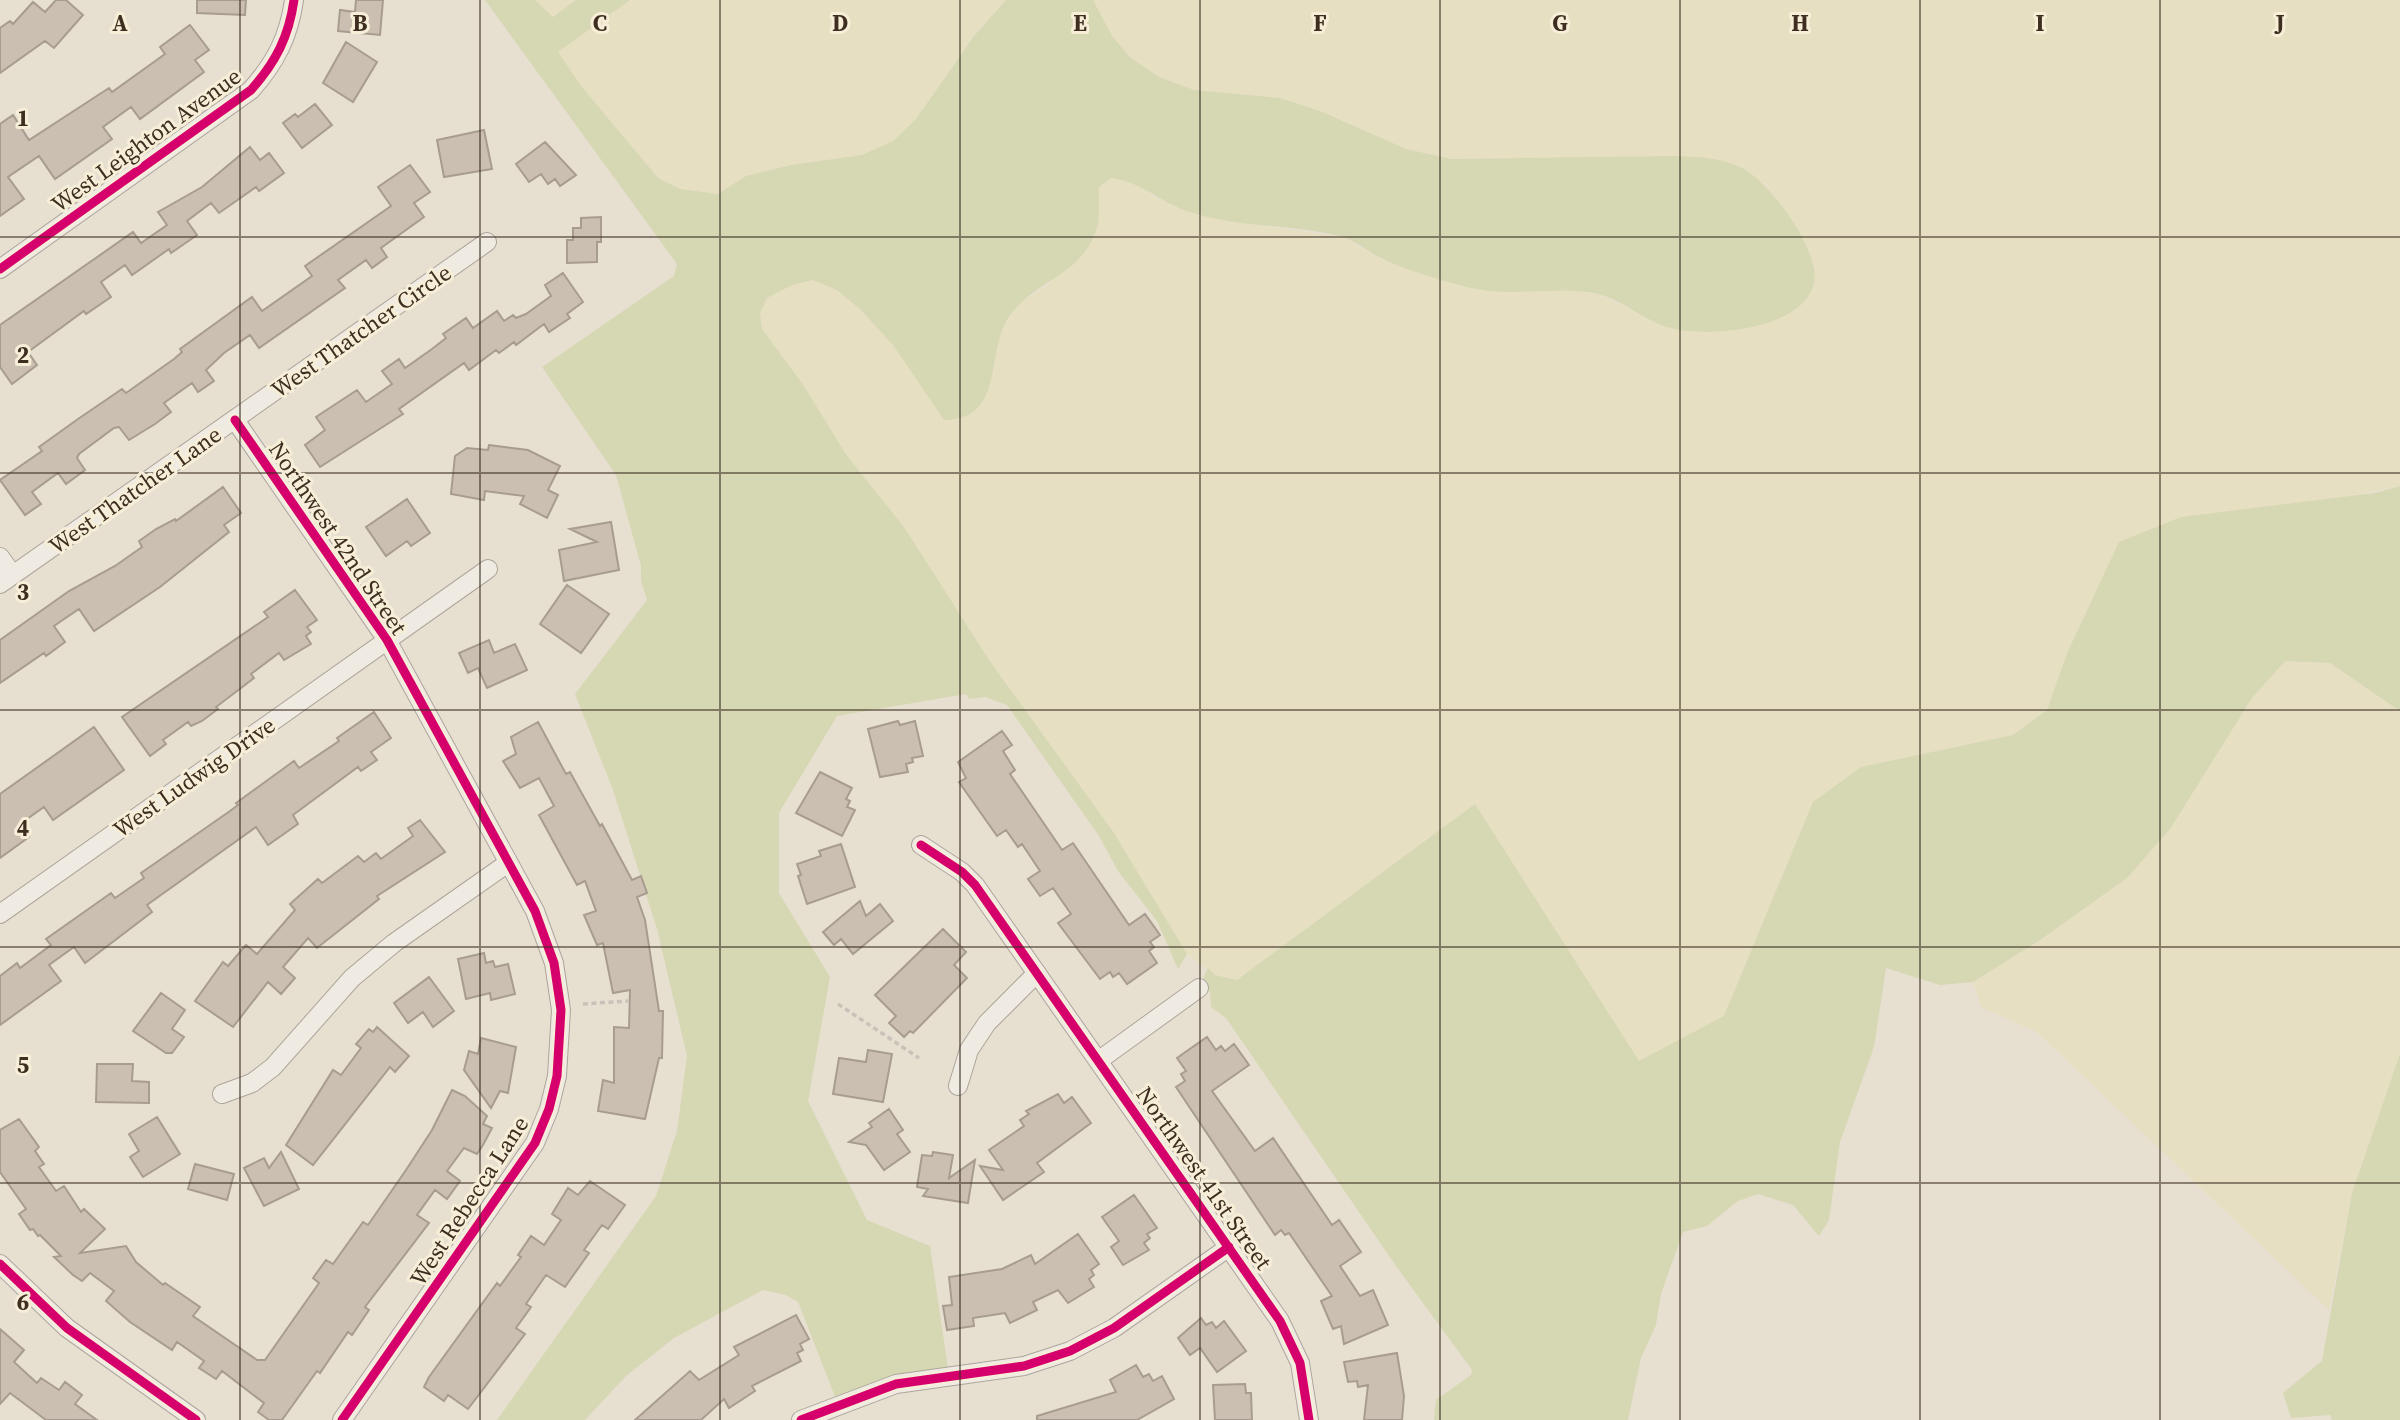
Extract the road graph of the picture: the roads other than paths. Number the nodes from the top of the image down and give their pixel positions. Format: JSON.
{"nodes":[{"id":1,"x":295,"y":0,"type":"edge"},
{"id":2,"x":487,"y":242,"type":"dead end"},
{"id":3,"x":0,"y":269,"type":"edge"},
{"id":4,"x":235,"y":420,"type":"junction"},
{"id":5,"x":0,"y":556,"type":"edge"},
{"id":6,"x":488,"y":569,"type":"dead end"},
{"id":7,"x":6,"y":580,"type":"edge"},
{"id":8,"x":387,"y":640,"type":"junction"},
{"id":9,"x":921,"y":845,"type":"dead end"},
{"id":10,"x":508,"y":863,"type":"junction"},
{"id":11,"x":0,"y":914,"type":"edge"},
{"id":12,"x":1037,"y":972,"type":"junction"},
{"id":13,"x":1199,"y":988,"type":"dead end"},
{"id":14,"x":1098,"y":1060,"type":"junction"},
{"id":15,"x":958,"y":1086,"type":"dead end"},
{"id":16,"x":222,"y":1094,"type":"dead end"},
{"id":17,"x":1229,"y":1247,"type":"junction"},
{"id":18,"x":0,"y":1264,"type":"edge"},
{"id":19,"x":196,"y":1420,"type":"edge"},
{"id":20,"x":342,"y":1420,"type":"edge"},
{"id":21,"x":801,"y":1420,"type":"edge"},
{"id":22,"x":1309,"y":1420,"type":"edge"}],
"edges":[{"from":1,"to":3,"type":"street","name":"West Leighton Avenue"},
{"from":2,"to":4,"type":"street","name":"West Thatcher Circle"},
{"from":4,"to":7,"type":"street","name":"West Thatcher Lane"},
{"from":4,"to":8,"type":"street","name":"Northwest 42nd Street"},
{"from":5,"to":7,"type":"street"},
{"from":6,"to":8,"type":"street","name":"West Ludwig Drive"},
{"from":8,"to":10,"type":"street","name":"Northwest 42nd Street"},
{"from":8,"to":11,"type":"street","name":"West Ludwig Drive"},
{"from":9,"to":12,"type":"street","name":"Northwest 41st Street"},
{"from":10,"to":16,"type":"street"},
{"from":10,"to":20,"type":"street","name":"West Rebecca Lane"},
{"from":12,"to":14,"type":"street","name":"Northwest 41st Street"},
{"from":12,"to":15,"type":"street"},
{"from":13,"to":14,"type":"street"},
{"from":14,"to":17,"type":"street","name":"Northwest 41st Street"},
{"from":17,"to":21,"type":"street"},
{"from":17,"to":22,"type":"street","name":"Northwest 41st Street"},
{"from":18,"to":19,"type":"street"}]}
